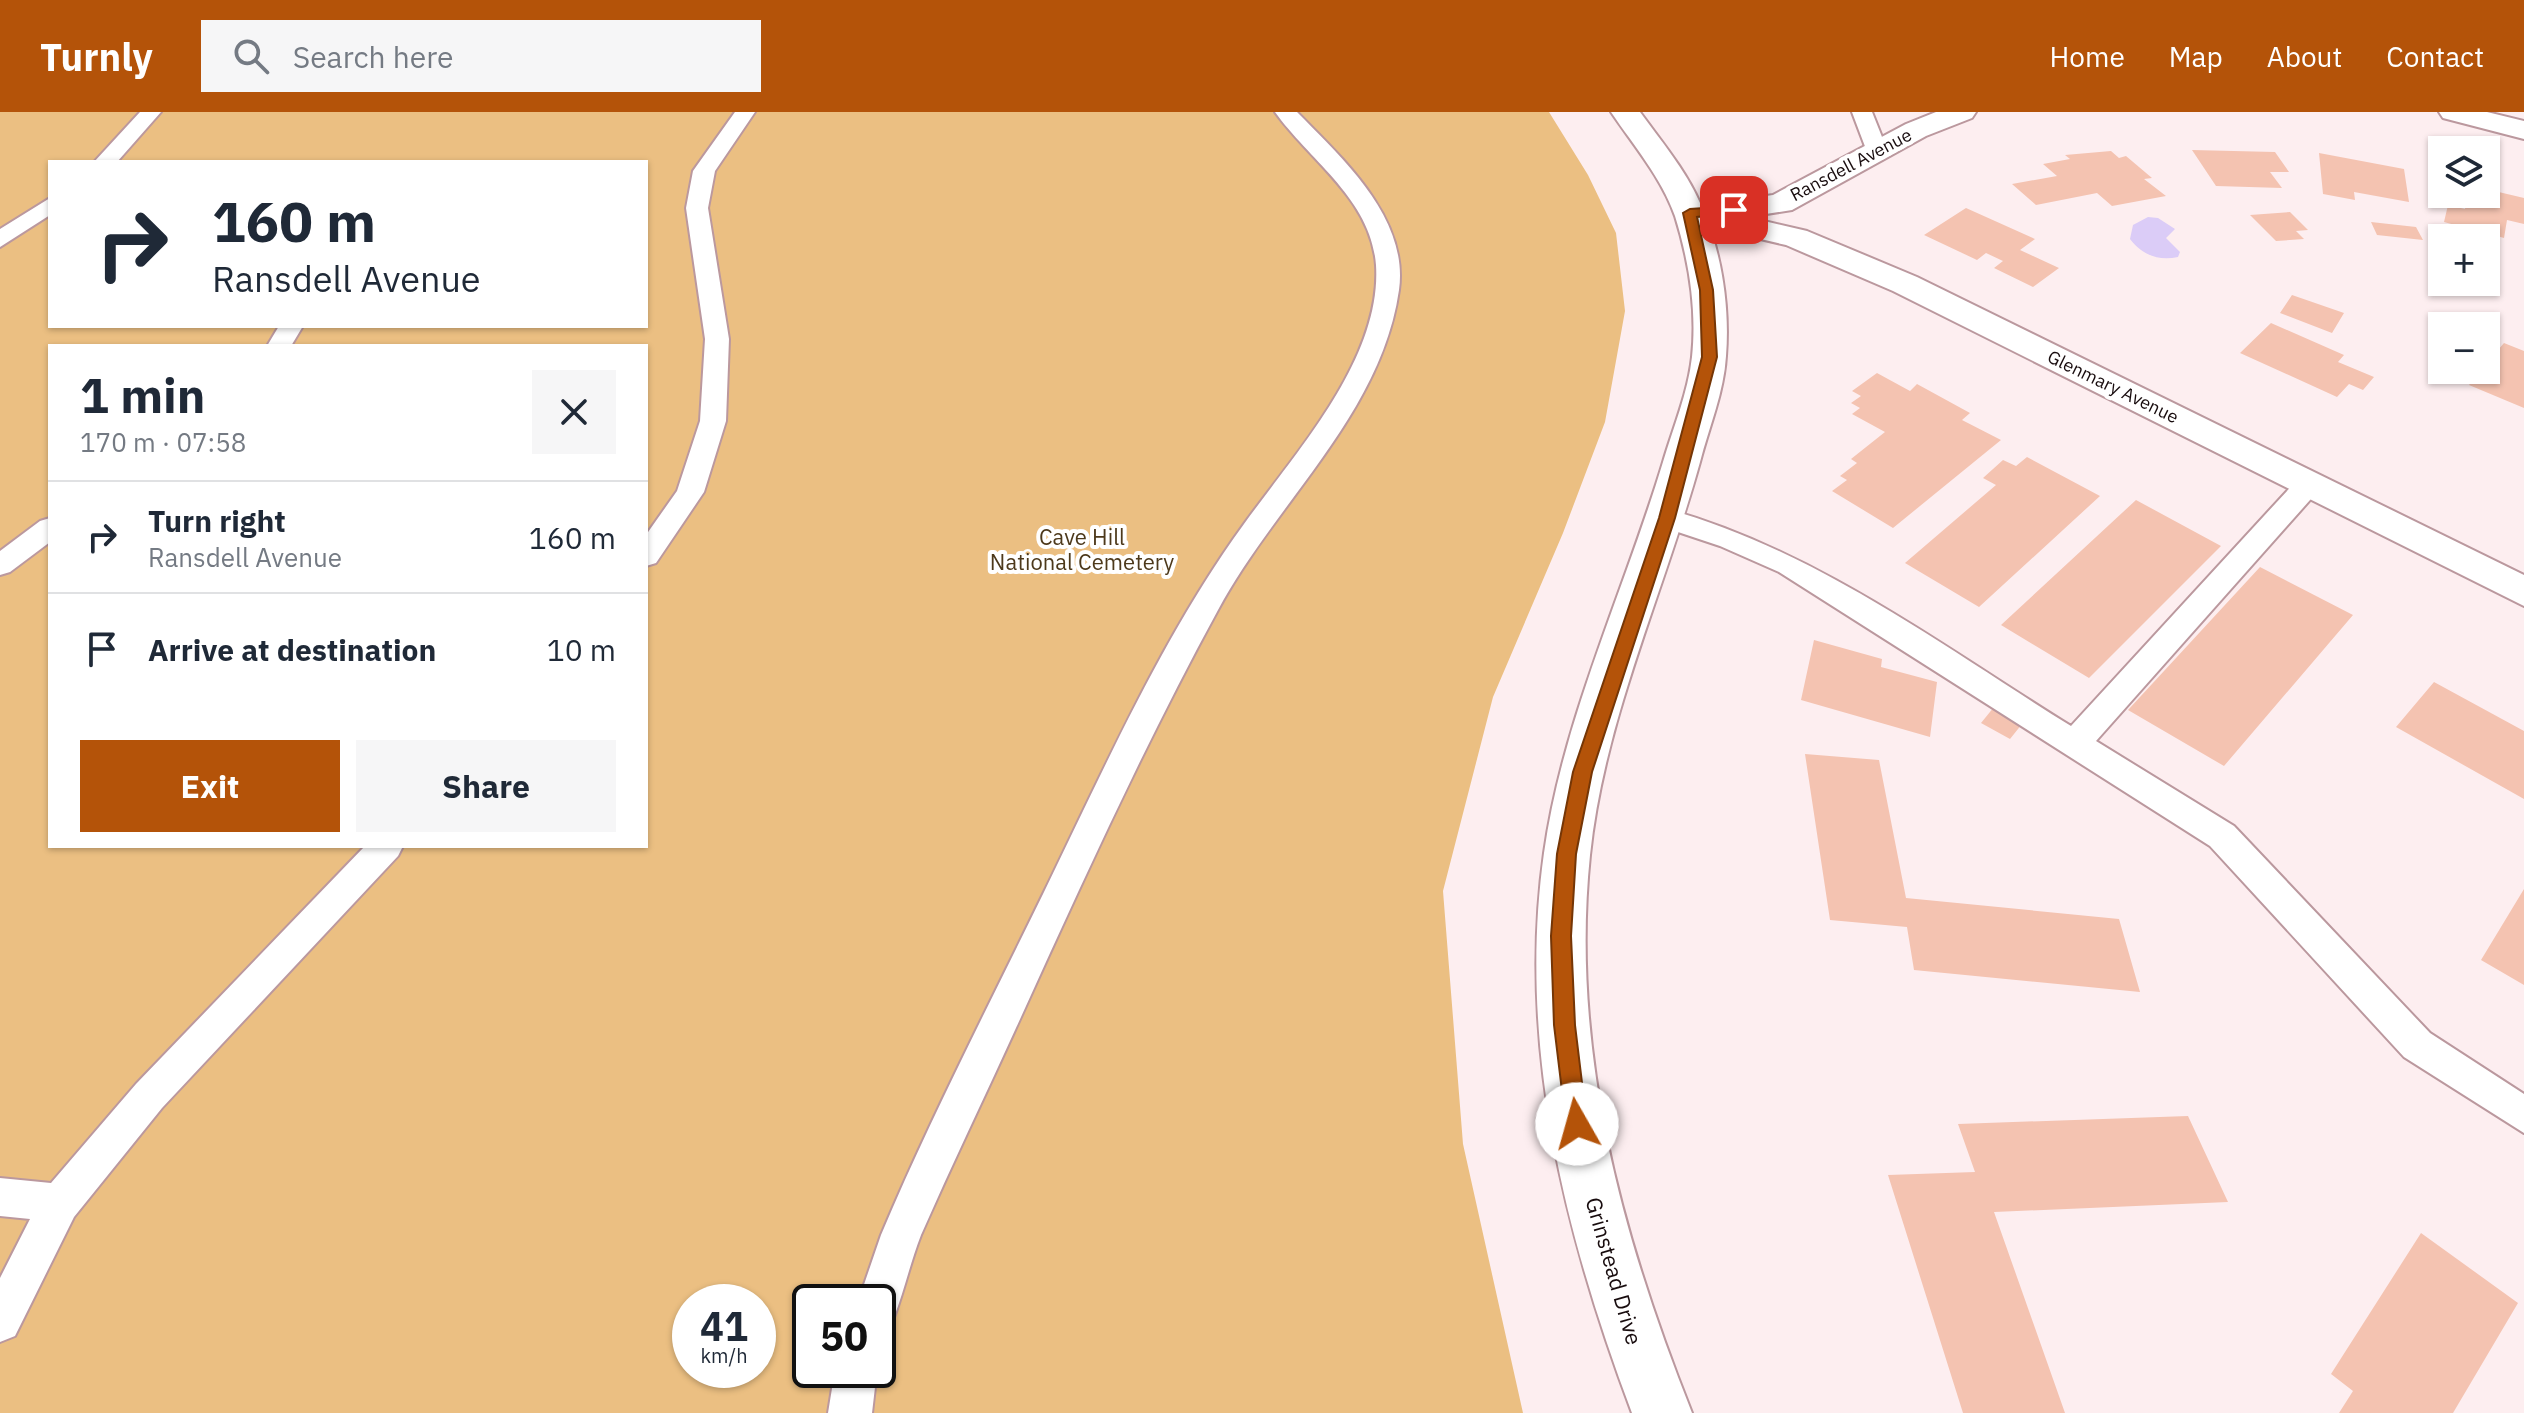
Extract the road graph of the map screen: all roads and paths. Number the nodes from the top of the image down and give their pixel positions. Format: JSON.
{"nodes":[{"id":1,"x":151,"y":112,"type":"edge"},
{"id":2,"x":745,"y":112,"type":"edge"},
{"id":3,"x":1285,"y":112,"type":"edge"},
{"id":4,"x":1625,"y":112,"type":"edge"},
{"id":5,"x":1862,"y":112,"type":"edge"},
{"id":6,"x":1962,"y":112,"type":"edge"},
{"id":7,"x":2453,"y":112,"type":"edge"},
{"id":8,"x":2524,"y":130,"type":"edge"},
{"id":9,"x":1877,"y":152,"type":"junction"},
{"id":10,"x":107,"y":160,"type":"edge"},
{"id":11,"x":48,"y":206,"type":"edge"},
{"id":12,"x":1690,"y":213,"type":"junction"},
{"id":13,"x":0,"y":240,"type":"edge"},
{"id":14,"x":2308,"y":485,"type":"junction"},
{"id":15,"x":1667,"y":518,"type":"junction"},
{"id":16,"x":48,"y":529,"type":"edge"},
{"id":17,"x":648,"y":553,"type":"edge"},
{"id":18,"x":0,"y":565,"type":"edge"},
{"id":19,"x":2524,"y":592,"type":"edge"},
{"id":20,"x":2074,"y":744,"type":"junction"},
{"id":21,"x":384,"y":848,"type":"edge"},
{"id":22,"x":2524,"y":1115,"type":"edge"},
{"id":23,"x":0,"y":1197,"type":"edge"},
{"id":24,"x":60,"y":1203,"type":"junction"},
{"id":25,"x":885,"y":1284,"type":"edge"},
{"id":26,"x":0,"y":1321,"type":"edge"},
{"id":27,"x":853,"y":1388,"type":"edge"},
{"id":28,"x":850,"y":1413,"type":"edge"},
{"id":29,"x":1662,"y":1413,"type":"edge"}],
"edges":[{"from":1,"to":10,"type":"lane"},
{"from":2,"to":17,"type":"lane"},
{"from":3,"to":25,"type":"lane"},
{"from":4,"to":12,"type":"main road","name":"Grinstead Drive"},
{"from":5,"to":9,"type":"lane"},
{"from":6,"to":9,"type":"main road","name":"Ransdell Avenue"},
{"from":7,"to":8,"type":"main road"},
{"from":9,"to":12,"type":"main road","name":"Ransdell Avenue"},
{"from":11,"to":13,"type":"lane"},
{"from":12,"to":14,"type":"main road","name":"Glenmary Avenue"},
{"from":12,"to":15,"type":"main road","name":"Grinstead Drive"},
{"from":14,"to":19,"type":"main road","name":"Glenmary Avenue"},
{"from":14,"to":20,"type":"lane"},
{"from":15,"to":20,"type":"lane"},
{"from":15,"to":29,"type":"main road","name":"Grinstead Drive"},
{"from":16,"to":18,"type":"lane"},
{"from":20,"to":22,"type":"lane"},
{"from":21,"to":24,"type":"lane"},
{"from":23,"to":24,"type":"lane"},
{"from":24,"to":26,"type":"lane"},
{"from":27,"to":28,"type":"lane"}]}
